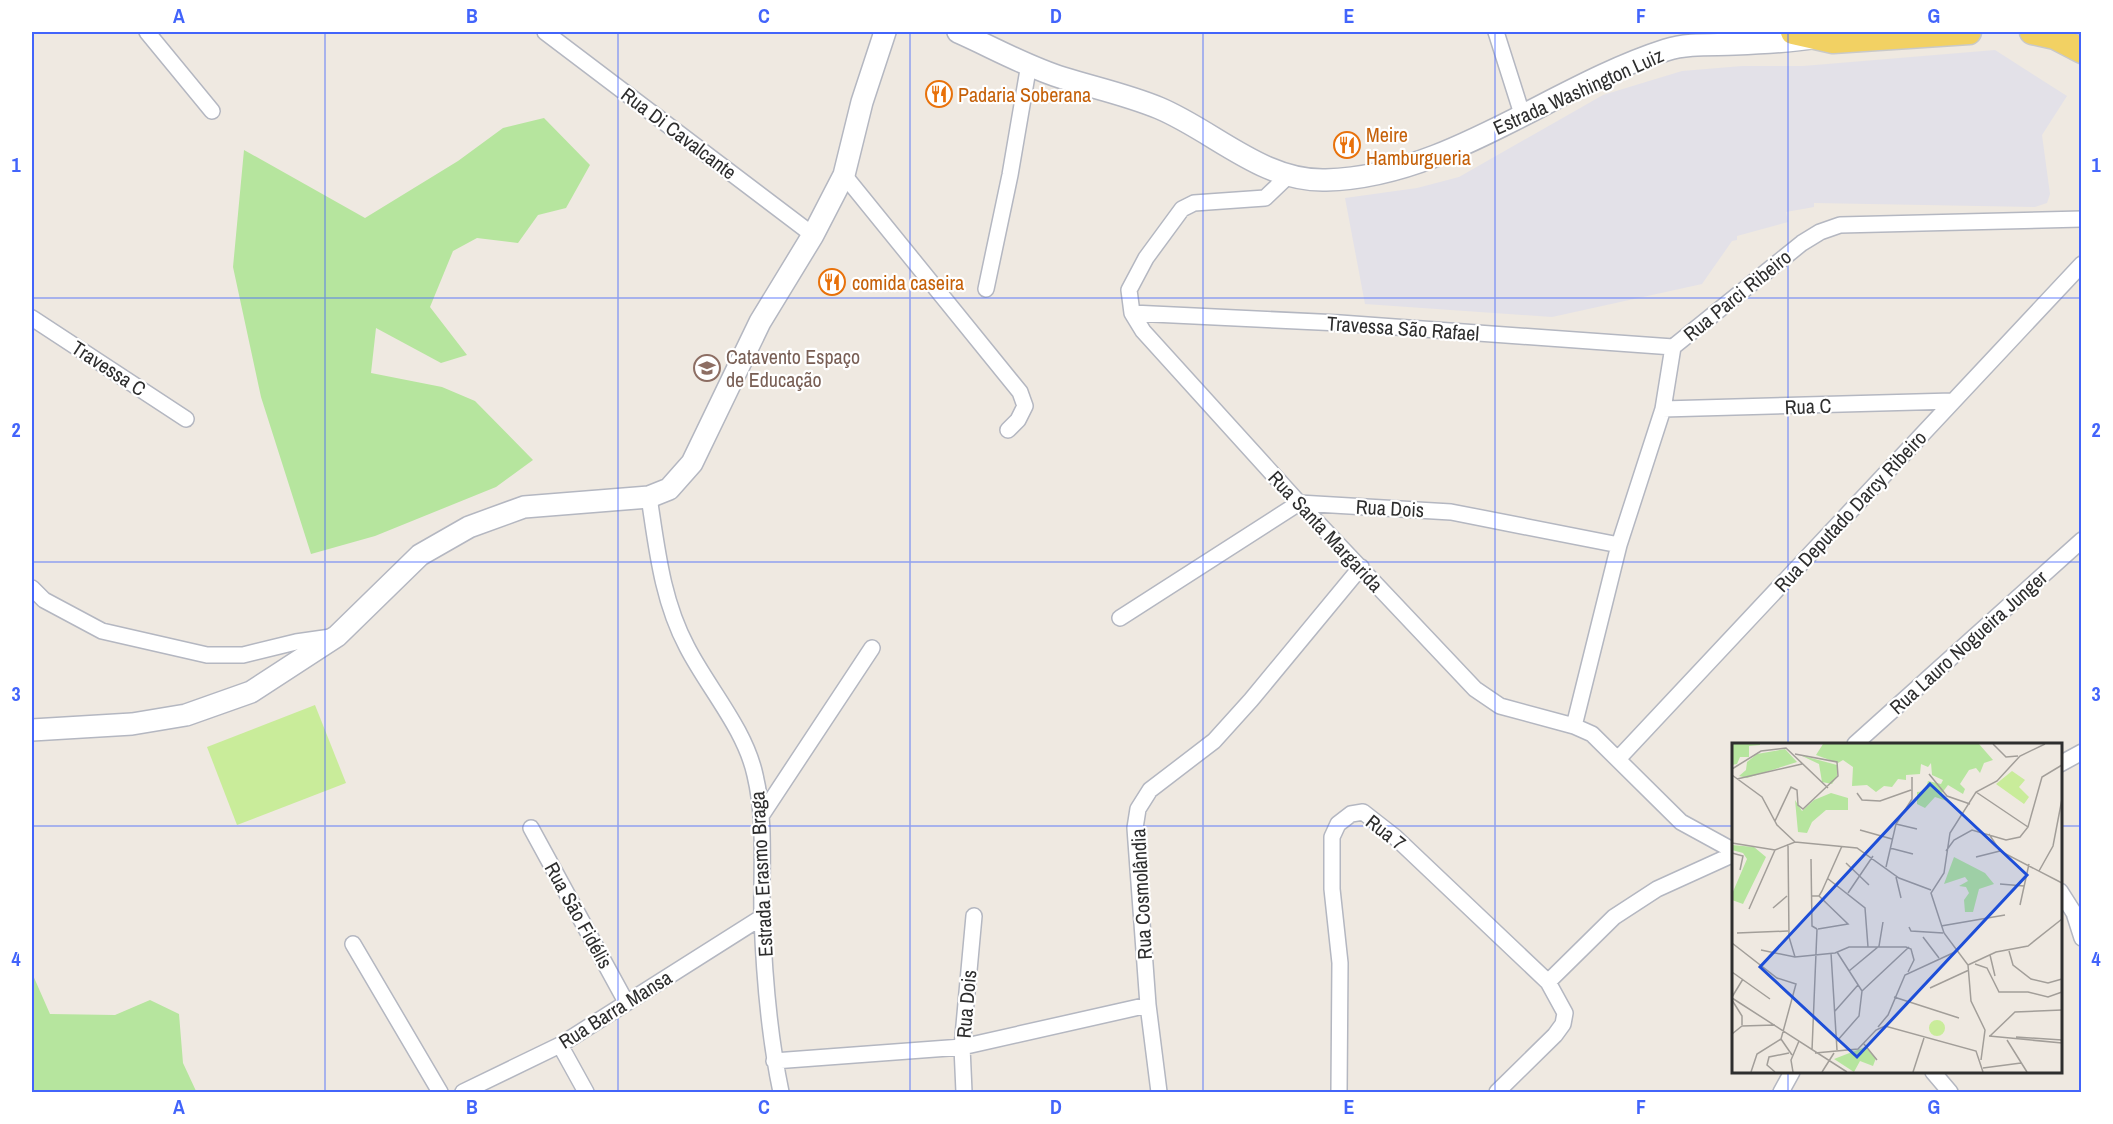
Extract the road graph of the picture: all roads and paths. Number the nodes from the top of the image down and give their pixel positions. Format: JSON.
{"nodes":[{"id":1,"x":147,"y":32,"type":"edge"},
{"id":2,"x":545,"y":32,"type":"edge"},
{"id":3,"x":885,"y":32,"type":"edge"},
{"id":4,"x":958,"y":32,"type":"edge"},
{"id":5,"x":1496,"y":32,"type":"edge"},
{"id":6,"x":1723,"y":32,"type":"edge"},
{"id":7,"x":1969,"y":32,"type":"edge"},
{"id":8,"x":2032,"y":32,"type":"edge"},
{"id":9,"x":1803,"y":35,"type":"edge"},
{"id":10,"x":1697,"y":45,"type":"junction"},
{"id":11,"x":2082,"y":51,"type":"edge"},
{"id":12,"x":1029,"y":64,"type":"junction"},
{"id":13,"x":212,"y":111,"type":"dead end"},
{"id":14,"x":1522,"y":114,"type":"junction"},
{"id":15,"x":844,"y":175,"type":"junction"},
{"id":16,"x":1288,"y":176,"type":"junction"},
{"id":17,"x":2082,"y":219,"type":"edge"},
{"id":18,"x":813,"y":235,"type":"junction"},
{"id":19,"x":2082,"y":264,"type":"edge"},
{"id":20,"x":986,"y":289,"type":"dead end"},
{"id":21,"x":1132,"y":313,"type":"junction"},
{"id":22,"x":32,"y":318,"type":"edge"},
{"id":23,"x":1673,"y":347,"type":"junction"},
{"id":24,"x":1953,"y":401,"type":"junction"},
{"id":25,"x":1663,"y":410,"type":"junction"},
{"id":26,"x":186,"y":419,"type":"dead end"},
{"id":27,"x":1008,"y":430,"type":"dead end"},
{"id":28,"x":649,"y":497,"type":"junction"},
{"id":29,"x":1299,"y":503,"type":"junction"},
{"id":30,"x":2082,"y":540,"type":"edge"},
{"id":31,"x":1619,"y":545,"type":"junction"},
{"id":32,"x":1361,"y":567,"type":"junction"},
{"id":33,"x":32,"y":588,"type":"edge"},
{"id":34,"x":1120,"y":618,"type":"dead end"},
{"id":35,"x":337,"y":636,"type":"junction"},
{"id":36,"x":872,"y":648,"type":"dead end"},
{"id":37,"x":1574,"y":726,"type":"junction"},
{"id":38,"x":32,"y":730,"type":"edge"},
{"id":39,"x":1856,"y":743,"type":"edge"},
{"id":40,"x":2082,"y":752,"type":"edge"},
{"id":41,"x":1618,"y":759,"type":"junction"},
{"id":42,"x":2062,"y":763,"type":"edge"},
{"id":43,"x":762,"y":813,"type":"junction"},
{"id":44,"x":531,"y":828,"type":"dead end"},
{"id":45,"x":1732,"y":851,"type":"edge"},
{"id":46,"x":1732,"y":853,"type":"edge"},
{"id":47,"x":2062,"y":893,"type":"edge"},
{"id":48,"x":974,"y":916,"type":"dead end"},
{"id":49,"x":762,"y":917,"type":"junction"},
{"id":50,"x":2082,"y":938,"type":"edge"},
{"id":51,"x":352,"y":944,"type":"dead end"},
{"id":52,"x":1548,"y":982,"type":"junction"},
{"id":53,"x":626,"y":1002,"type":"junction"},
{"id":54,"x":1148,"y":1005,"type":"junction"},
{"id":55,"x":560,"y":1045,"type":"junction"},
{"id":56,"x":962,"y":1047,"type":"junction"},
{"id":57,"x":774,"y":1061,"type":"junction"},
{"id":58,"x":1791,"y":1073,"type":"edge"},
{"id":59,"x":1935,"y":1073,"type":"edge"},
{"id":60,"x":440,"y":1092,"type":"edge"},
{"id":61,"x":463,"y":1092,"type":"edge"},
{"id":62,"x":586,"y":1092,"type":"edge"},
{"id":63,"x":781,"y":1092,"type":"edge"},
{"id":64,"x":964,"y":1092,"type":"edge"},
{"id":65,"x":1159,"y":1092,"type":"edge"},
{"id":66,"x":1339,"y":1092,"type":"edge"},
{"id":67,"x":1497,"y":1092,"type":"edge"},
{"id":68,"x":1781,"y":1092,"type":"edge"},
{"id":69,"x":1950,"y":1092,"type":"edge"}],
"edges":[{"from":1,"to":13,"type":"street"},
{"from":2,"to":18,"type":"street","name":"Rua Di Cavalcante"},
{"from":3,"to":15,"type":"street"},
{"from":4,"to":12,"type":"street","name":"Estrada Washington Luiz"},
{"from":5,"to":14,"type":"street"},
{"from":6,"to":10,"type":"street","name":"Estrada Washington Luiz"},
{"from":7,"to":9,"type":"main road","name":"Estrada Washington Luiz"},
{"from":8,"to":11,"type":"main road"},
{"from":9,"to":10,"type":"street","name":"Estrada Washington Luiz"},
{"from":10,"to":14,"type":"street","name":"Estrada Washington Luiz"},
{"from":12,"to":16,"type":"street","name":"Estrada Washington Luiz"},
{"from":12,"to":20,"type":"street"},
{"from":14,"to":16,"type":"street","name":"Estrada Washington Luiz"},
{"from":15,"to":18,"type":"street"},
{"from":15,"to":27,"type":"street"},
{"from":16,"to":21,"type":"street"},
{"from":17,"to":23,"type":"street","name":"Rua Parci Ribeiro"},
{"from":18,"to":28,"type":"street"},
{"from":19,"to":24,"type":"street","name":"Rua Deputado Darcy Ribeiro"},
{"from":21,"to":23,"type":"street","name":"Travessa São Rafael"},
{"from":21,"to":29,"type":"street","name":"Rua Santa Margarida"},
{"from":22,"to":26,"type":"street","name":"Travessa C"},
{"from":23,"to":25,"type":"street","name":"Rua Parci Ribeiro"},
{"from":24,"to":25,"type":"street","name":"Rua C"},
{"from":24,"to":41,"type":"street","name":"Rua Deputado Darcy Ribeiro"},
{"from":25,"to":31,"type":"street","name":"Rua Parci Ribeiro"},
{"from":28,"to":35,"type":"street"},
{"from":28,"to":43,"type":"street","name":"Estrada Erasmo Braga"},
{"from":29,"to":31,"type":"street","name":"Rua Dois"},
{"from":29,"to":32,"type":"street","name":"Rua Santa Margarida"},
{"from":29,"to":34,"type":"street"},
{"from":30,"to":39,"type":"street","name":"Rua Lauro Nogueira Junger"},
{"from":31,"to":37,"type":"street","name":"Rua Parci Ribeiro"},
{"from":32,"to":37,"type":"street","name":"Rua Santa Margarida"},
{"from":32,"to":54,"type":"street","name":"Rua Cosmolândia"},
{"from":33,"to":35,"type":"street"},
{"from":35,"to":38,"type":"street"},
{"from":36,"to":43,"type":"street"},
{"from":37,"to":41,"type":"street","name":"Rua Santa Margarida"},
{"from":40,"to":42,"type":"street"},
{"from":41,"to":45,"type":"street","name":"Rua Santa Margarida"},
{"from":43,"to":49,"type":"street","name":"Estrada Erasmo Braga"},
{"from":44,"to":53,"type":"street","name":"Rua São Fidélis"},
{"from":46,"to":52,"type":"street"},
{"from":47,"to":50,"type":"street"},
{"from":48,"to":56,"type":"street","name":"Rua Dois"},
{"from":49,"to":53,"type":"street","name":"Rua Barra Mansa"},
{"from":49,"to":57,"type":"street","name":"Estrada Erasmo Braga"},
{"from":51,"to":60,"type":"street"},
{"from":52,"to":66,"type":"street","name":"Rua 7"},
{"from":52,"to":67,"type":"street","name":"Rua 7"},
{"from":53,"to":55,"type":"street","name":"Rua Barra Mansa"},
{"from":54,"to":56,"type":"street"},
{"from":54,"to":65,"type":"street","name":"Rua Cosmolândia"},
{"from":55,"to":61,"type":"street","name":"Rua Barra Mansa"},
{"from":55,"to":62,"type":"street"},
{"from":56,"to":57,"type":"street"},
{"from":56,"to":64,"type":"street","name":"Rua Dois"},
{"from":57,"to":63,"type":"street","name":"Estrada Erasmo Braga"},
{"from":58,"to":68,"type":"street"},
{"from":59,"to":69,"type":"street"}]}
